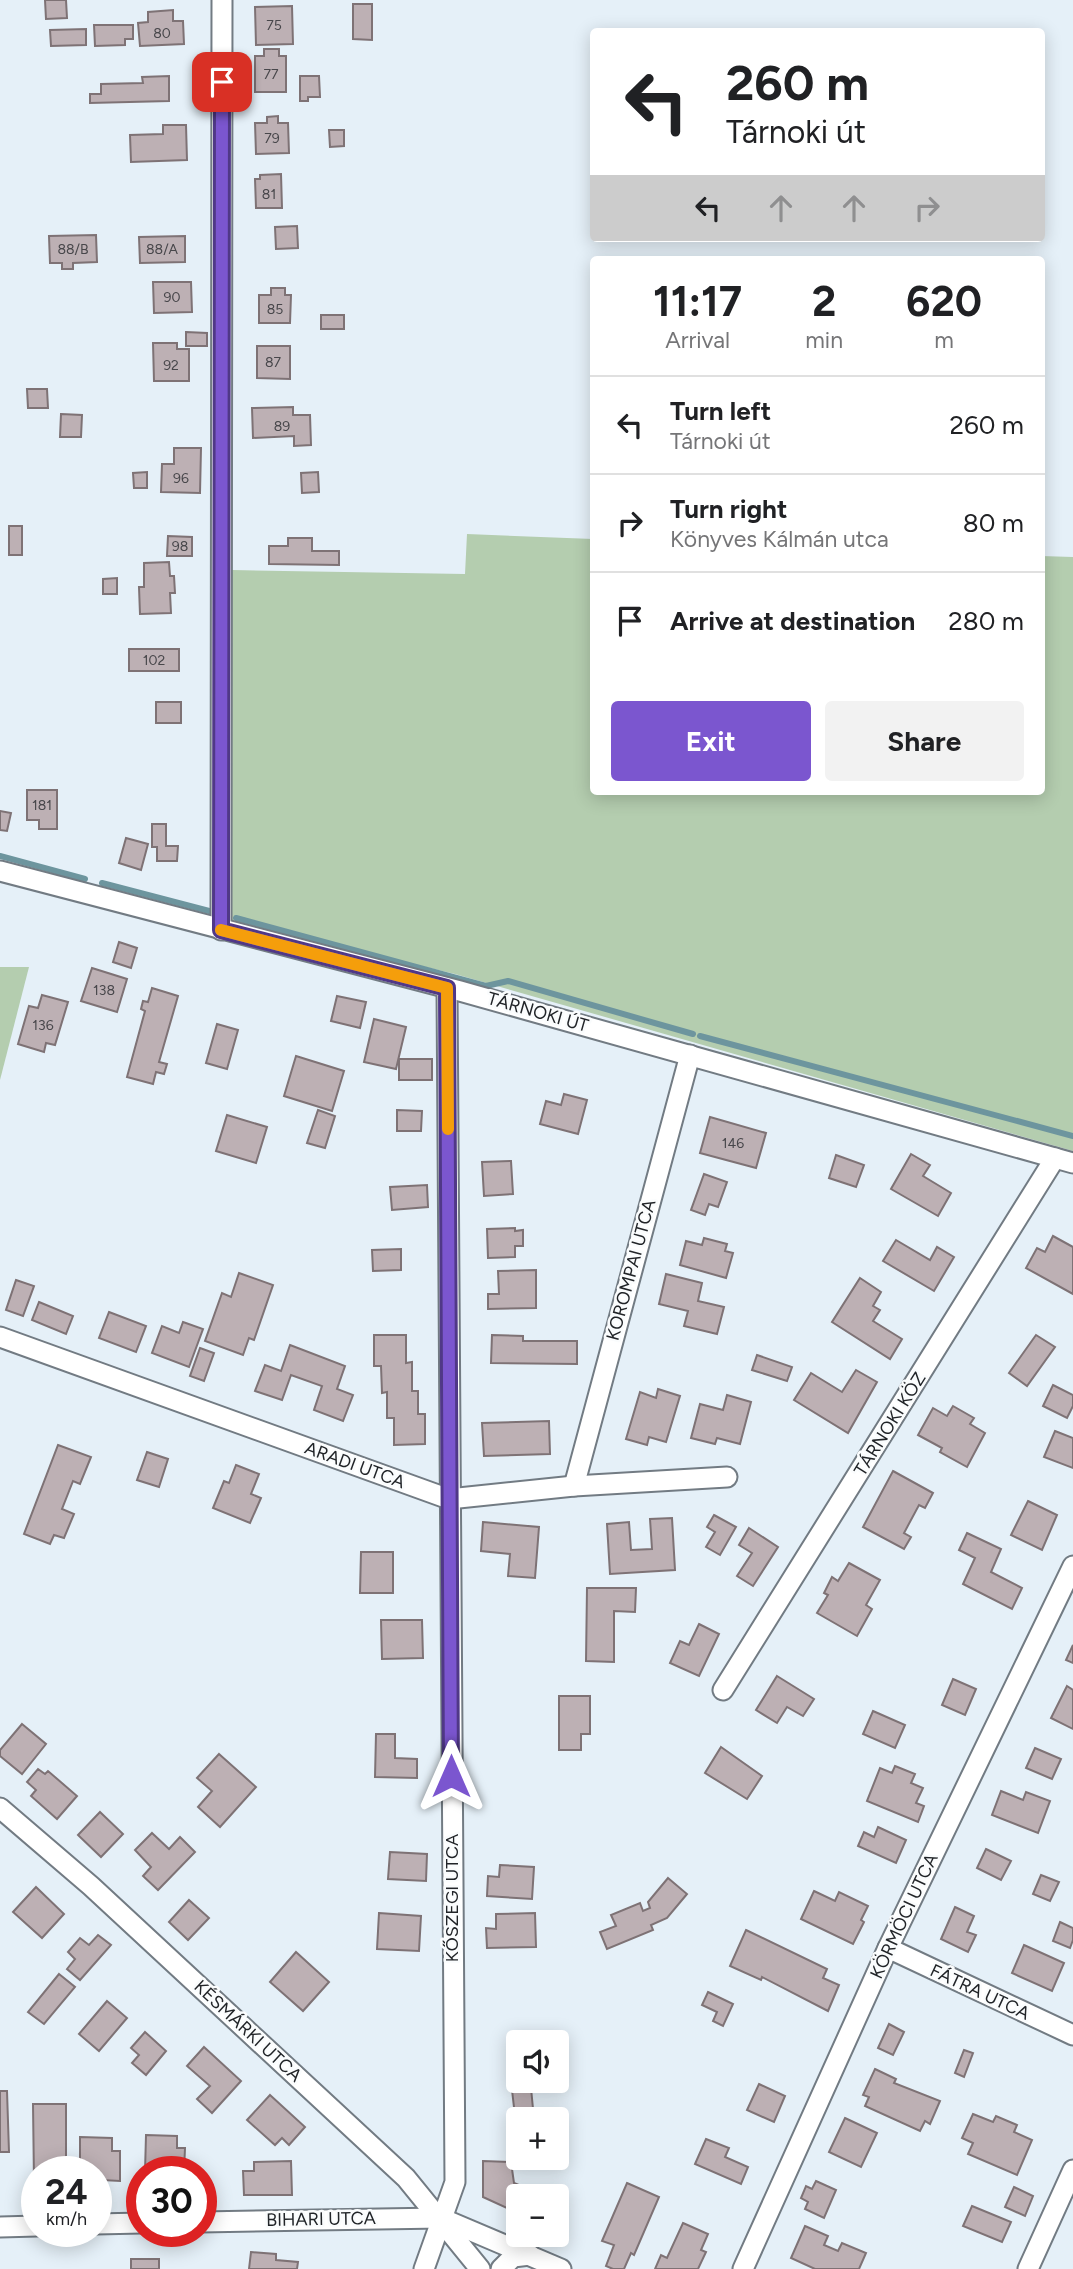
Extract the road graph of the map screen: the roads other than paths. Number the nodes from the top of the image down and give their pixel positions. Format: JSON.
{"nodes":[{"id":1,"x":222,"y":0,"type":"edge"},
{"id":2,"x":0,"y":871,"type":"edge"},
{"id":3,"x":221,"y":930,"type":"junction"},
{"id":4,"x":447,"y":988,"type":"junction"},
{"id":5,"x":690,"y":1055,"type":"junction"},
{"id":6,"x":1064,"y":1160,"type":"edge"},
{"id":7,"x":0,"y":1337,"type":"edge"},
{"id":8,"x":726,"y":1477,"type":"dead end"},
{"id":9,"x":574,"y":1486,"type":"junction"},
{"id":10,"x":449,"y":1499,"type":"junction"},
{"id":11,"x":1073,"y":1566,"type":"edge"},
{"id":12,"x":723,"y":1690,"type":"dead end"},
{"id":13,"x":0,"y":1808,"type":"edge"},
{"id":14,"x":888,"y":1948,"type":"junction"},
{"id":15,"x":1073,"y":2035,"type":"edge"},
{"id":16,"x":1073,"y":2170,"type":"edge"},
{"id":17,"x":441,"y":2218,"type":"junction"},
{"id":18,"x":217,"y":2222,"type":"edge"},
{"id":19,"x":21,"y":2226,"type":"edge"},
{"id":20,"x":0,"y":2227,"type":"edge"},
{"id":21,"x":530,"y":2255,"type":"junction"},
{"id":22,"x":424,"y":2269,"type":"edge"},
{"id":23,"x":480,"y":2269,"type":"edge"},
{"id":24,"x":501,"y":2269,"type":"edge"},
{"id":25,"x":561,"y":2269,"type":"edge"},
{"id":26,"x":743,"y":2269,"type":"edge"},
{"id":27,"x":1028,"y":2269,"type":"edge"}],
"edges":[{"from":1,"to":3,"type":"street"},
{"from":2,"to":3,"type":"street","name":"TÁRNOKI ÚT"},
{"from":3,"to":4,"type":"street","name":"TÁRNOKI ÚT"},
{"from":4,"to":5,"type":"street","name":"TÁRNOKI ÚT"},
{"from":4,"to":10,"type":"street","name":"KŐSZEGI UTCA"},
{"from":5,"to":6,"type":"street","name":"TÁRNOKI ÚT"},
{"from":5,"to":9,"type":"street","name":"KOROMPAI UTCA"},
{"from":6,"to":12,"type":"street","name":"TÁRNOKI KÖZ"},
{"from":7,"to":10,"type":"street","name":"ARADI UTCA"},
{"from":8,"to":9,"type":"street","name":"ARADI UTCA"},
{"from":9,"to":10,"type":"street","name":"ARADI UTCA"},
{"from":10,"to":17,"type":"street","name":"KŐSZEGI UTCA"},
{"from":11,"to":14,"type":"street","name":"KÖRMÖCI UTCA"},
{"from":13,"to":17,"type":"street","name":"KÉSMÁRKI UTCA"},
{"from":14,"to":15,"type":"street","name":"FÁTRA UTCA"},
{"from":14,"to":26,"type":"street","name":"KÖRMÖCI UTCA"},
{"from":16,"to":27,"type":"street"},
{"from":17,"to":18,"type":"street","name":"BIHARI UTCA"},
{"from":17,"to":21,"type":"street"},
{"from":17,"to":22,"type":"street","name":"KŐSZEGI UTCA"},
{"from":17,"to":23,"type":"street","name":"KÉSMÁRKI UTCA"},
{"from":19,"to":20,"type":"street"},
{"from":21,"to":24,"type":"street"},
{"from":21,"to":25,"type":"street"}]}
